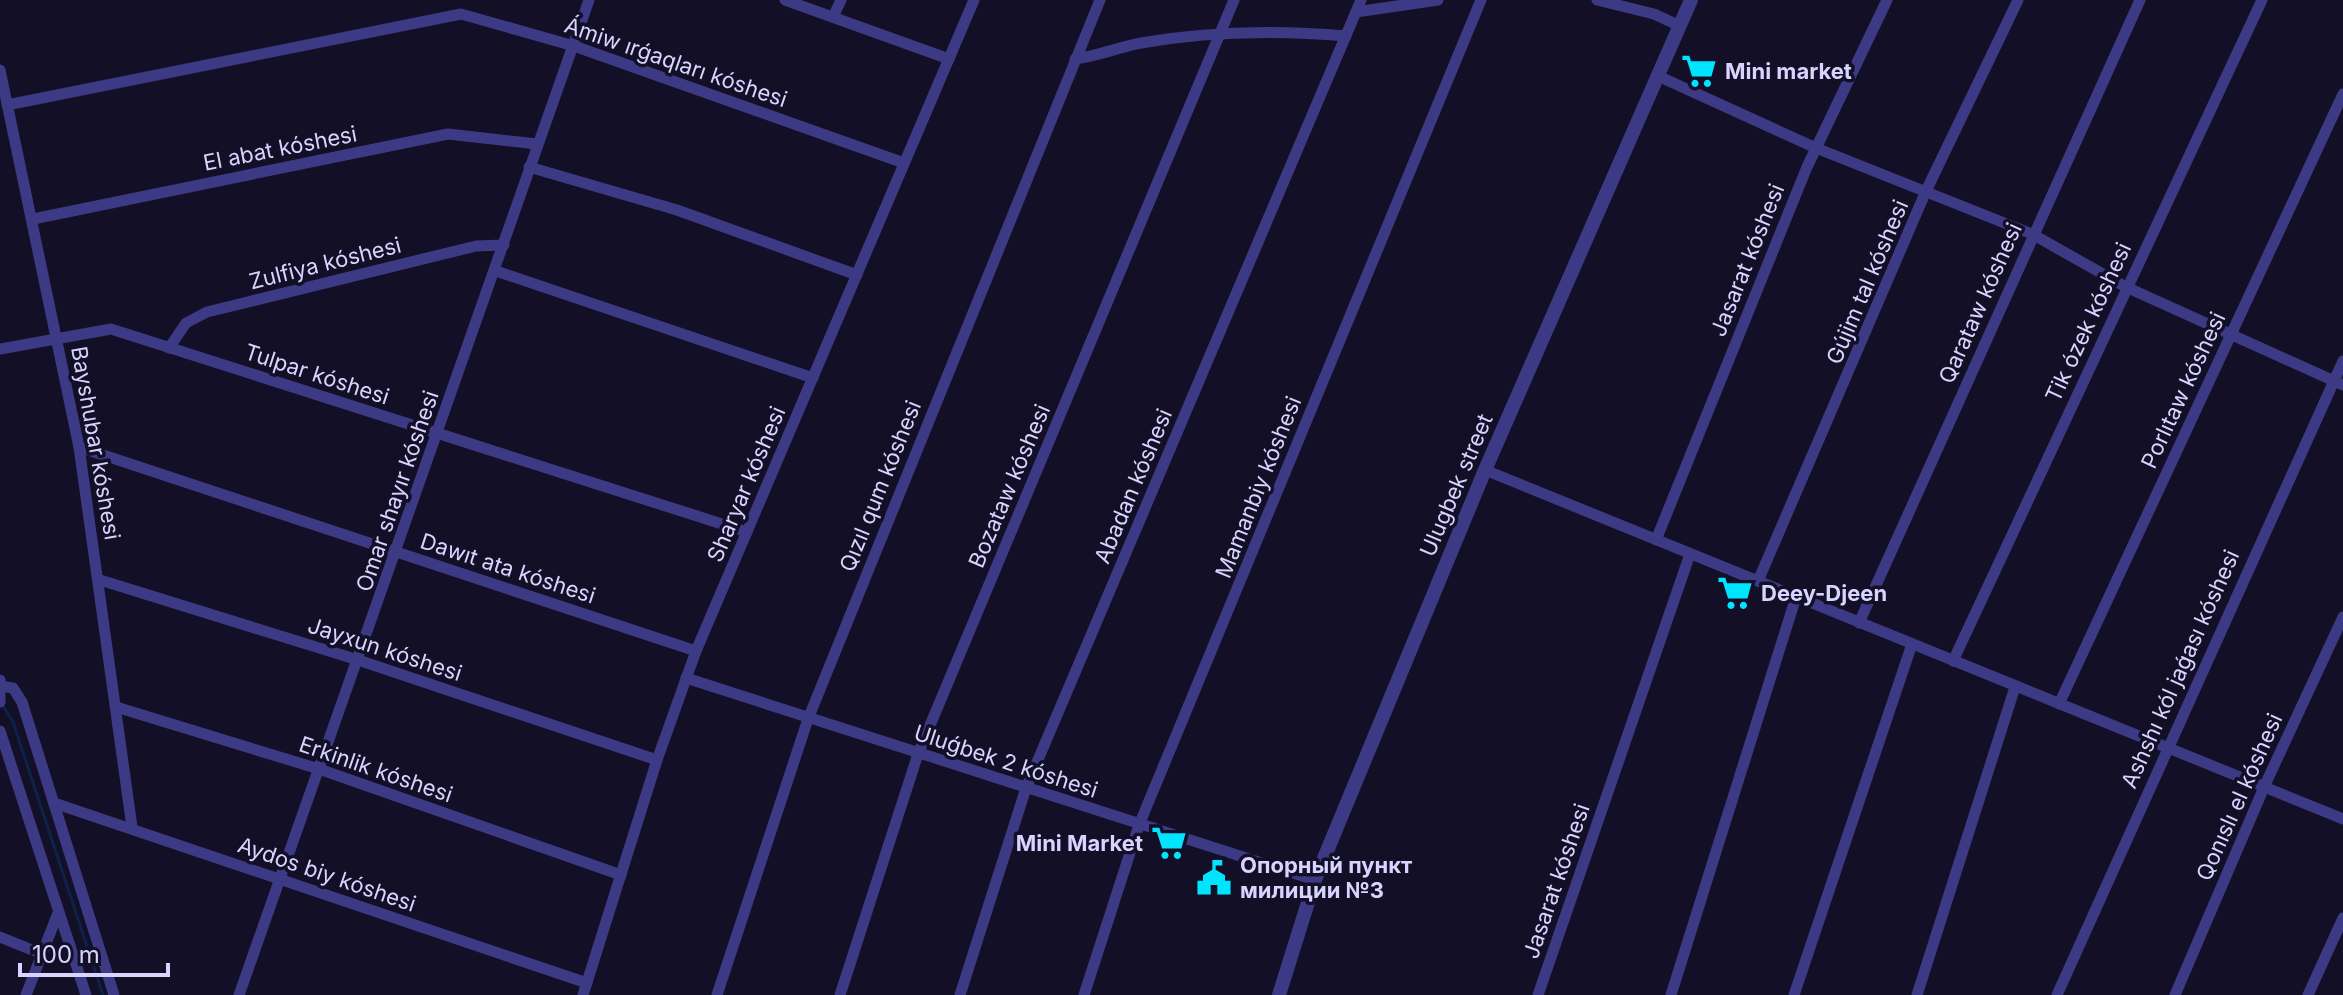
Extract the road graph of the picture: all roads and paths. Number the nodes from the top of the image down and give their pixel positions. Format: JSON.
{"nodes":[{"id":1,"x":589,"y":0,"type":"edge"},
{"id":2,"x":785,"y":0,"type":"edge"},
{"id":3,"x":841,"y":0,"type":"edge"},
{"id":4,"x":974,"y":0,"type":"edge"},
{"id":5,"x":1100,"y":0,"type":"edge"},
{"id":6,"x":1234,"y":0,"type":"edge"},
{"id":7,"x":1361,"y":0,"type":"edge"},
{"id":8,"x":1438,"y":0,"type":"edge"},
{"id":9,"x":1481,"y":0,"type":"edge"},
{"id":10,"x":1597,"y":0,"type":"edge"},
{"id":11,"x":1691,"y":0,"type":"edge"},
{"id":12,"x":1887,"y":0,"type":"edge"},
{"id":13,"x":2018,"y":0,"type":"edge"},
{"id":14,"x":2140,"y":0,"type":"edge"},
{"id":15,"x":2262,"y":0,"type":"edge"},
{"id":16,"x":1356,"y":12,"type":"junction"},
{"id":17,"x":833,"y":17,"type":"junction"},
{"id":18,"x":1680,"y":26,"type":"junction"},
{"id":19,"x":1220,"y":35,"type":"junction"},
{"id":20,"x":1346,"y":36,"type":"junction"},
{"id":21,"x":574,"y":46,"type":"junction"},
{"id":22,"x":949,"y":59,"type":"junction"},
{"id":23,"x":1075,"y":59,"type":"junction"},
{"id":24,"x":0,"y":70,"type":"edge"},
{"id":25,"x":1658,"y":76,"type":"junction"},
{"id":26,"x":2343,"y":94,"type":"edge"},
{"id":27,"x":7,"y":105,"type":"junction"},
{"id":28,"x":537,"y":144,"type":"junction"},
{"id":29,"x":1816,"y":148,"type":"junction"},
{"id":30,"x":904,"y":163,"type":"junction"},
{"id":31,"x":529,"y":167,"type":"junction"},
{"id":32,"x":1926,"y":191,"type":"junction"},
{"id":33,"x":33,"y":219,"type":"junction"},
{"id":34,"x":2032,"y":234,"type":"junction"},
{"id":35,"x":504,"y":245,"type":"junction"},
{"id":36,"x":496,"y":271,"type":"junction"},
{"id":37,"x":857,"y":275,"type":"junction"},
{"id":38,"x":2126,"y":287,"type":"junction"},
{"id":39,"x":2231,"y":335,"type":"junction"},
{"id":40,"x":57,"y":338,"type":"junction"},
{"id":41,"x":169,"y":348,"type":"junction"},
{"id":42,"x":0,"y":349,"type":"edge"},
{"id":43,"x":2343,"y":361,"type":"edge"},
{"id":44,"x":813,"y":378,"type":"junction"},
{"id":45,"x":2338,"y":383,"type":"edge"},
{"id":46,"x":439,"y":434,"type":"junction"},
{"id":47,"x":79,"y":447,"type":"junction"},
{"id":48,"x":1485,"y":470,"type":"junction"},
{"id":49,"x":747,"y":532,"type":"junction"},
{"id":50,"x":1656,"y":540,"type":"junction"},
{"id":51,"x":397,"y":553,"type":"junction"},
{"id":52,"x":1690,"y":554,"type":"junction"},
{"id":53,"x":100,"y":580,"type":"junction"},
{"id":54,"x":1758,"y":581,"type":"junction"},
{"id":55,"x":1796,"y":597,"type":"junction"},
{"id":56,"x":2343,"y":617,"type":"edge"},
{"id":57,"x":1859,"y":623,"type":"junction"},
{"id":58,"x":1912,"y":644,"type":"junction"},
{"id":59,"x":696,"y":651,"type":"junction"},
{"id":60,"x":358,"y":660,"type":"junction"},
{"id":61,"x":1953,"y":661,"type":"junction"},
{"id":62,"x":686,"y":678,"type":"junction"},
{"id":63,"x":0,"y":684,"type":"edge"},
{"id":64,"x":2015,"y":687,"type":"junction"},
{"id":65,"x":0,"y":702,"type":"edge"},
{"id":66,"x":2059,"y":704,"type":"junction"},
{"id":67,"x":116,"y":707,"type":"junction"},
{"id":68,"x":808,"y":719,"type":"junction"},
{"id":69,"x":2,"y":737,"type":"edge"},
{"id":70,"x":2166,"y":747,"type":"junction"},
{"id":71,"x":918,"y":754,"type":"junction"},
{"id":72,"x":0,"y":755,"type":"edge"},
{"id":73,"x":657,"y":760,"type":"junction"},
{"id":74,"x":319,"y":769,"type":"junction"},
{"id":75,"x":2265,"y":785,"type":"junction"},
{"id":76,"x":1026,"y":788,"type":"junction"},
{"id":77,"x":54,"y":803,"type":"junction"},
{"id":78,"x":2343,"y":819,"type":"edge"},
{"id":79,"x":1139,"y":825,"type":"junction"},
{"id":80,"x":132,"y":827,"type":"junction"},
{"id":81,"x":621,"y":875,"type":"junction"},
{"id":82,"x":278,"y":879,"type":"junction"},
{"id":83,"x":1315,"y":880,"type":"junction"},
{"id":84,"x":58,"y":913,"type":"junction"},
{"id":85,"x":2343,"y":918,"type":"edge"},
{"id":86,"x":0,"y":937,"type":"edge"},
{"id":87,"x":42,"y":954,"type":"junction"},
{"id":88,"x":585,"y":989,"type":"edge"},
{"id":89,"x":26,"y":995,"type":"edge"},
{"id":90,"x":86,"y":995,"type":"edge"},
{"id":91,"x":114,"y":995,"type":"edge"},
{"id":92,"x":239,"y":995,"type":"edge"},
{"id":93,"x":717,"y":995,"type":"edge"},
{"id":94,"x":840,"y":995,"type":"edge"},
{"id":95,"x":960,"y":995,"type":"edge"},
{"id":96,"x":1084,"y":995,"type":"edge"},
{"id":97,"x":1279,"y":995,"type":"edge"},
{"id":98,"x":1538,"y":995,"type":"edge"},
{"id":99,"x":1671,"y":995,"type":"edge"},
{"id":100,"x":1794,"y":995,"type":"edge"},
{"id":101,"x":1917,"y":995,"type":"edge"},
{"id":102,"x":2057,"y":995,"type":"edge"},
{"id":103,"x":2175,"y":995,"type":"edge"},
{"id":104,"x":2308,"y":995,"type":"edge"}],
"edges":[{"from":1,"to":21,"type":"street","name":"Omar shayır kóshesi"},
{"from":2,"to":17,"type":"street"},
{"from":3,"to":17,"type":"street"},
{"from":4,"to":22,"type":"street","name":"Sharyar kóshesi"},
{"from":5,"to":23,"type":"street","name":"Qızıl qum kóshesi"},
{"from":6,"to":19,"type":"street","name":"Bozataw kóshesi"},
{"from":7,"to":16,"type":"street","name":"Abadan kóshesi"},
{"from":8,"to":16,"type":"street"},
{"from":9,"to":79,"type":"street","name":"Mamanbiy kóshesi"},
{"from":10,"to":18,"type":"street"},
{"from":11,"to":18,"type":"street","name":"Ulugbek street"},
{"from":12,"to":29,"type":"street","name":"Jasarat kóshesi"},
{"from":13,"to":32,"type":"street","name":"Gújim tal kóshesi"},
{"from":14,"to":34,"type":"street","name":"Qarataw kóshesi"},
{"from":15,"to":38,"type":"street","name":"Tik ózek kóshesi"},
{"from":16,"to":20,"type":"street","name":"Abadan kóshesi"},
{"from":17,"to":22,"type":"street"},
{"from":18,"to":25,"type":"street","name":"Ulugbek street"},
{"from":19,"to":20,"type":"street"},
{"from":19,"to":23,"type":"street"},
{"from":19,"to":71,"type":"street","name":"Bozataw kóshesi"},
{"from":20,"to":76,"type":"street","name":"Abadan kóshesi"},
{"from":21,"to":27,"type":"street","name":"Ámiw ırǵaqları kóshesi"},
{"from":21,"to":28,"type":"street","name":"Omar shayır kóshesi"},
{"from":21,"to":30,"type":"street","name":"Ámiw ırǵaqları kóshesi"},
{"from":22,"to":30,"type":"street","name":"Sharyar kóshesi"},
{"from":23,"to":68,"type":"street","name":"Qızıl qum kóshesi"},
{"from":24,"to":27,"type":"street","name":"Bayshubar kóshesi"},
{"from":25,"to":29,"type":"street"},
{"from":25,"to":48,"type":"street","name":"Ulugbek street"},
{"from":26,"to":39,"type":"street","name":"Porlıtaw kóshesi"},
{"from":27,"to":33,"type":"street","name":"Bayshubar kóshesi"},
{"from":28,"to":31,"type":"street","name":"Omar shayır kóshesi"},
{"from":28,"to":33,"type":"street","name":"El abat kóshesi"},
{"from":29,"to":32,"type":"street"},
{"from":29,"to":50,"type":"street","name":"Jasarat kóshesi"},
{"from":30,"to":37,"type":"street","name":"Sharyar kóshesi"},
{"from":31,"to":35,"type":"street","name":"Omar shayır kóshesi"},
{"from":31,"to":37,"type":"street"},
{"from":32,"to":34,"type":"street"},
{"from":32,"to":54,"type":"street","name":"Gújim tal kóshesi"},
{"from":33,"to":40,"type":"street","name":"Bayshubar kóshesi"},
{"from":34,"to":38,"type":"street"},
{"from":34,"to":57,"type":"street","name":"Qarataw kóshesi"},
{"from":35,"to":36,"type":"street","name":"Omar shayır kóshesi"},
{"from":35,"to":41,"type":"street","name":"Zulfiya kóshesi"},
{"from":36,"to":44,"type":"street"},
{"from":36,"to":46,"type":"street","name":"Omar shayır kóshesi"},
{"from":37,"to":44,"type":"street","name":"Sharyar kóshesi"},
{"from":38,"to":39,"type":"street"},
{"from":38,"to":61,"type":"street","name":"Tik ózek kóshesi"},
{"from":39,"to":45,"type":"street"},
{"from":39,"to":66,"type":"street","name":"Porlıtaw kóshesi"},
{"from":40,"to":41,"type":"street","name":"Tulpar kóshesi"},
{"from":40,"to":42,"type":"street","name":"Tulpar kóshesi"},
{"from":40,"to":47,"type":"street","name":"Bayshubar kóshesi"},
{"from":41,"to":46,"type":"street","name":"Tulpar kóshesi"},
{"from":43,"to":45,"type":"street","name":"Ashshı kól jaǵası kóshesi"},
{"from":44,"to":49,"type":"street","name":"Sharyar kóshesi"},
{"from":45,"to":70,"type":"street","name":"Ashshı kól jaǵası kóshesi"},
{"from":46,"to":49,"type":"street","name":"Tulpar kóshesi"},
{"from":46,"to":51,"type":"street","name":"Omar shayır kóshesi"},
{"from":47,"to":51,"type":"street","name":"Dawıt ata kóshesi"},
{"from":47,"to":53,"type":"street","name":"Bayshubar kóshesi"},
{"from":48,"to":50,"type":"street"},
{"from":48,"to":83,"type":"street","name":"Ulugbek street"},
{"from":49,"to":59,"type":"street","name":"Sharyar kóshesi"},
{"from":50,"to":52,"type":"street"},
{"from":51,"to":59,"type":"street","name":"Dawıt ata kóshesi"},
{"from":51,"to":60,"type":"street","name":"Omar shayır kóshesi"},
{"from":52,"to":54,"type":"street"},
{"from":52,"to":98,"type":"street","name":"Jasarat kóshesi"},
{"from":53,"to":60,"type":"street","name":"Jayxun kóshesi"},
{"from":53,"to":67,"type":"street","name":"Bayshubar kóshesi"},
{"from":54,"to":55,"type":"street"},
{"from":55,"to":57,"type":"street"},
{"from":55,"to":99,"type":"street"},
{"from":56,"to":75,"type":"street","name":"Qonıslı el kóshesi"},
{"from":57,"to":58,"type":"street"},
{"from":58,"to":61,"type":"street"},
{"from":58,"to":100,"type":"street"},
{"from":59,"to":62,"type":"street","name":"Sharyar kóshesi"},
{"from":60,"to":73,"type":"street","name":"Jayxun kóshesi"},
{"from":60,"to":74,"type":"street","name":"Omar shayır kóshesi"},
{"from":61,"to":64,"type":"street"},
{"from":62,"to":68,"type":"street","name":"Uluǵbek 2 kóshesi"},
{"from":62,"to":73,"type":"street","name":"Sharyar kóshesi"},
{"from":63,"to":65,"type":"street"},
{"from":63,"to":77,"type":"street"},
{"from":64,"to":66,"type":"street"},
{"from":64,"to":101,"type":"street"},
{"from":66,"to":70,"type":"street"},
{"from":67,"to":74,"type":"street","name":"Erkinlik kóshesi"},
{"from":67,"to":80,"type":"street","name":"Bayshubar kóshesi"},
{"from":68,"to":71,"type":"street","name":"Uluǵbek 2 kóshesi"},
{"from":68,"to":93,"type":"street","name":"Qızıl qum kóshesi"},
{"from":69,"to":72,"type":"street"},
{"from":69,"to":84,"type":"street"},
{"from":70,"to":75,"type":"street"},
{"from":70,"to":102,"type":"street","name":"Ashshı kól jaǵası kóshesi"},
{"from":71,"to":76,"type":"street","name":"Uluǵbek 2 kóshesi"},
{"from":71,"to":94,"type":"street","name":"Bozataw kóshesi"},
{"from":73,"to":81,"type":"street","name":"Sharyar kóshesi"},
{"from":74,"to":81,"type":"street","name":"Erkinlik kóshesi"},
{"from":74,"to":82,"type":"street","name":"Omar shayır kóshesi"},
{"from":75,"to":78,"type":"street"},
{"from":75,"to":103,"type":"street","name":"Qonıslı el kóshesi"},
{"from":76,"to":79,"type":"street","name":"Uluǵbek 2 kóshesi"},
{"from":76,"to":95,"type":"street","name":"Abadan kóshesi"},
{"from":77,"to":80,"type":"street","name":"Aydos biy kóshesi"},
{"from":77,"to":91,"type":"street"},
{"from":79,"to":83,"type":"street","name":"Uluǵbek 2 kóshesi"},
{"from":79,"to":96,"type":"street","name":"Mamanbiy kóshesi"},
{"from":80,"to":82,"type":"street","name":"Aydos biy kóshesi"},
{"from":81,"to":88,"type":"street","name":"Sharyar kóshesi"},
{"from":82,"to":88,"type":"street","name":"Aydos biy kóshesi"},
{"from":82,"to":92,"type":"street","name":"Omar shayır kóshesi"},
{"from":83,"to":97,"type":"street","name":"Ulugbek street"},
{"from":84,"to":87,"type":"street"},
{"from":84,"to":90,"type":"street"},
{"from":85,"to":104,"type":"street"},
{"from":86,"to":87,"type":"street"},
{"from":87,"to":89,"type":"street"}]}
